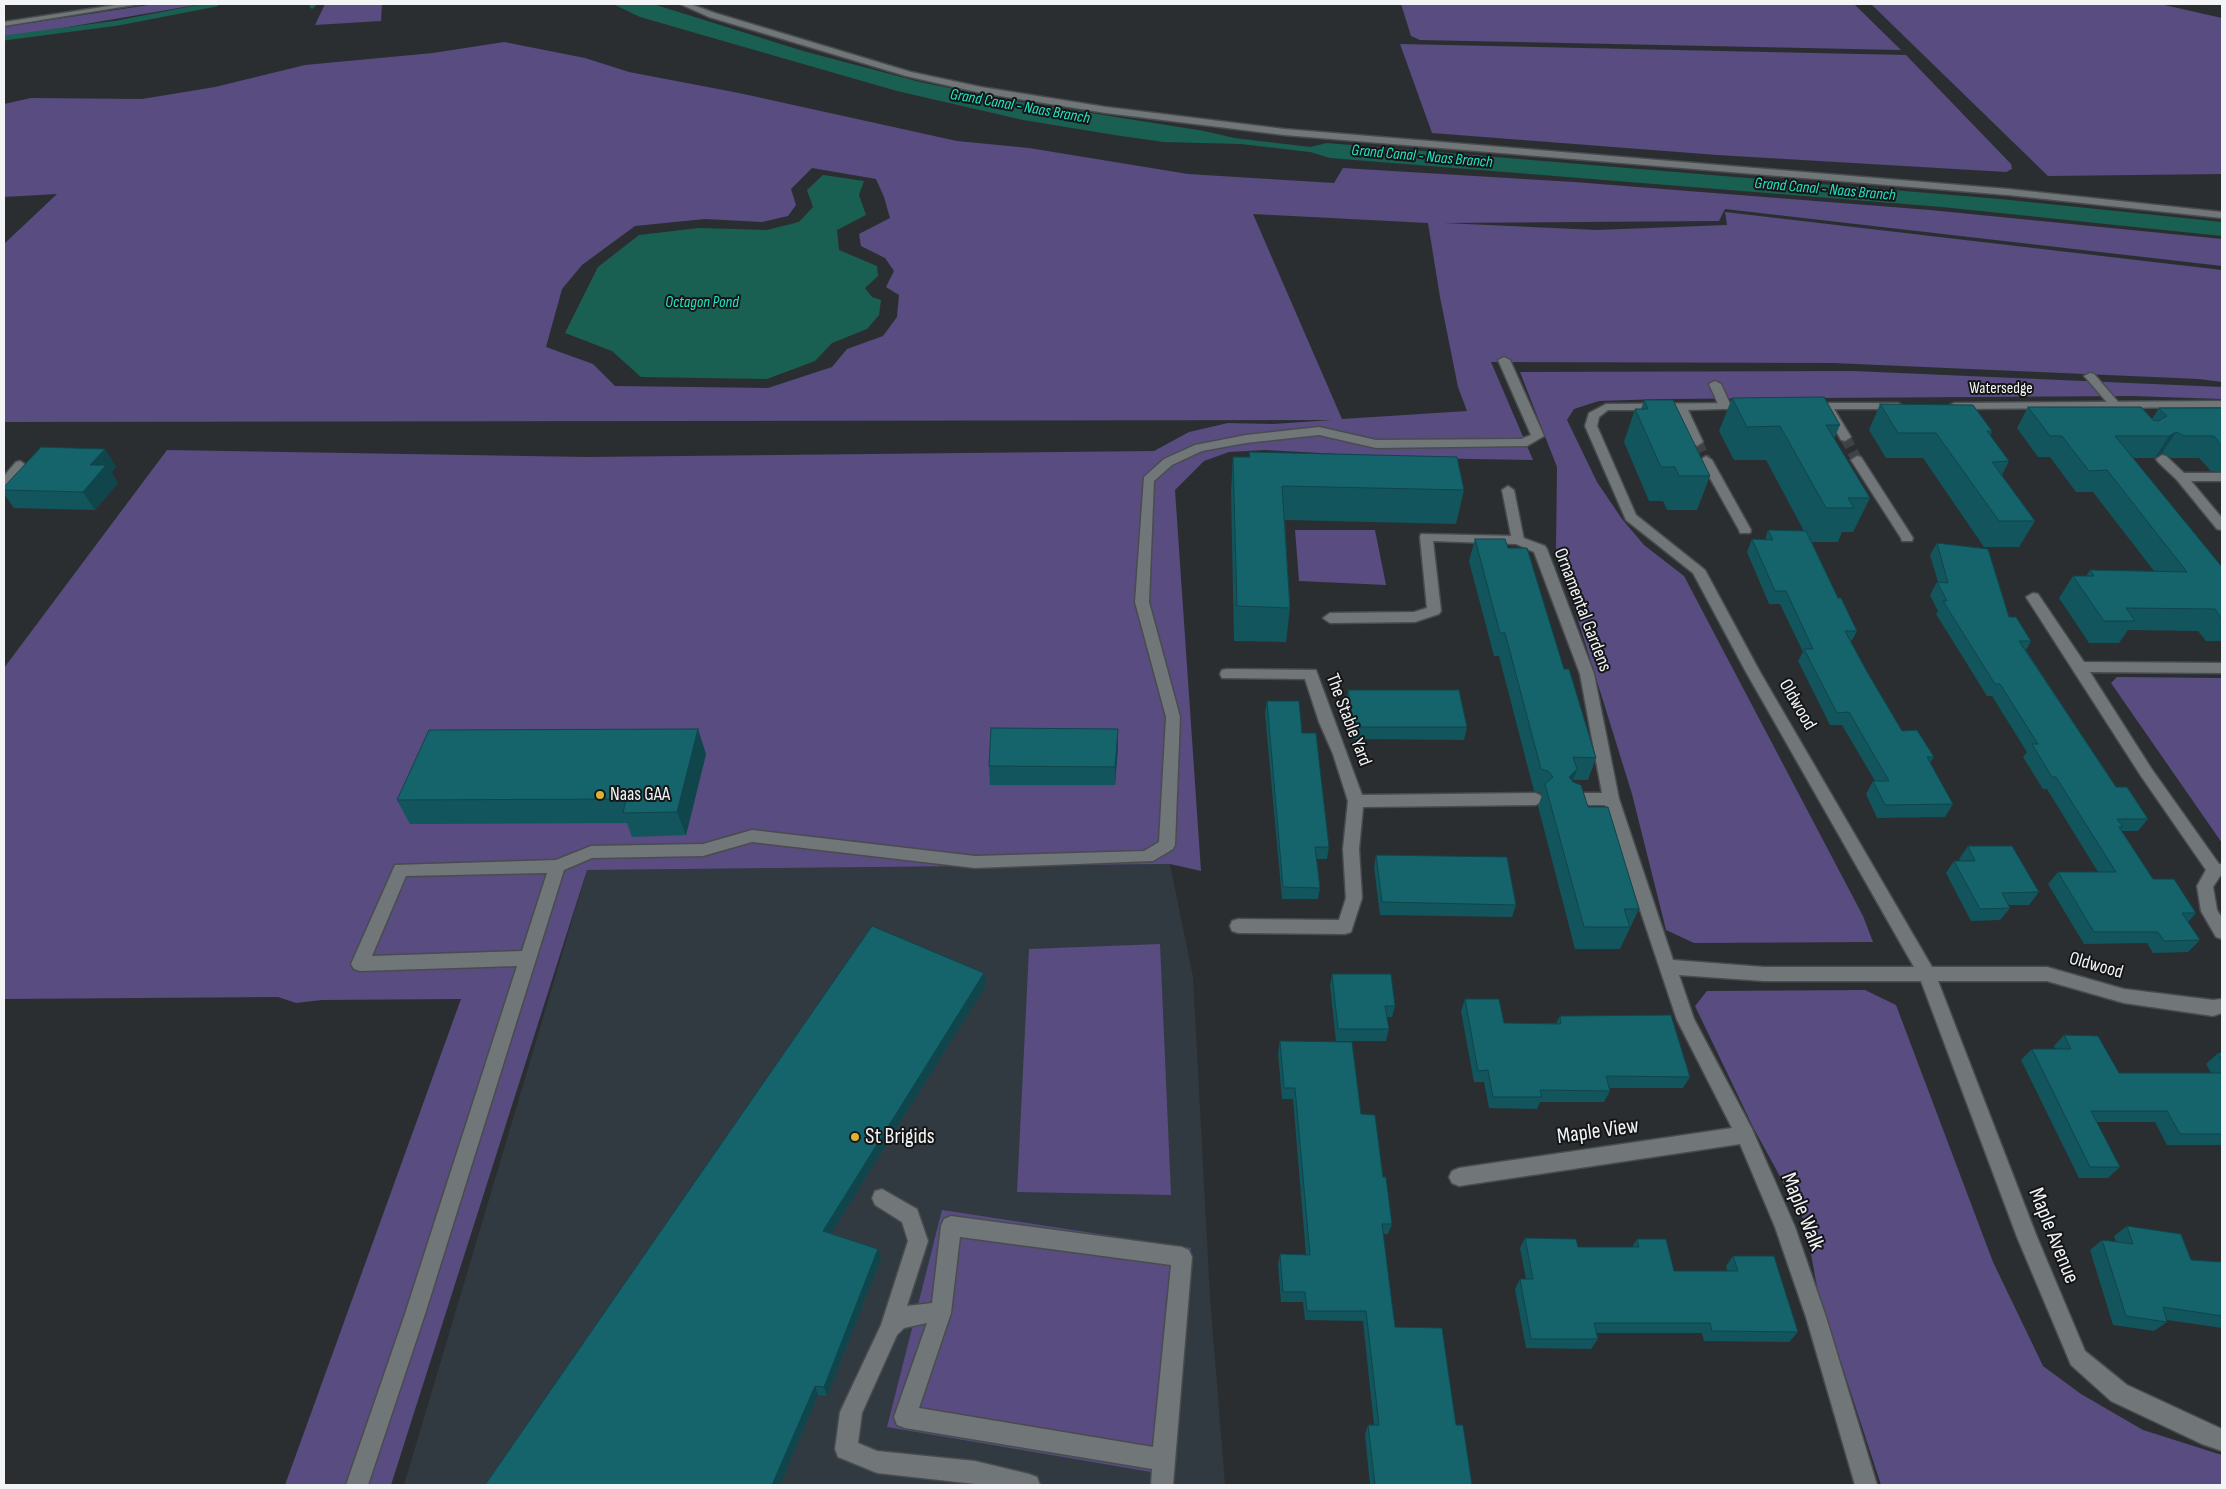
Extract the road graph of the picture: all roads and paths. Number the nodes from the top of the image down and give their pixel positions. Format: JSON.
{"nodes":[{"id":1,"x":136,"y":4,"type":"edge"},
{"id":2,"x":684,"y":4,"type":"edge"},
{"id":3,"x":4,"y":24,"type":"edge"},
{"id":4,"x":2222,"y":215,"type":"edge"},
{"id":5,"x":1504,"y":360,"type":"dead end"},
{"id":6,"x":2090,"y":376,"type":"dead end"},
{"id":7,"x":1715,"y":384,"type":"dead end"},
{"id":8,"x":2222,"y":404,"type":"edge"},
{"id":9,"x":2115,"y":405,"type":"junction"},
{"id":10,"x":1725,"y":406,"type":"junction"},
{"id":11,"x":1762,"y":406,"type":"edge"},
{"id":12,"x":1799,"y":406,"type":"edge"},
{"id":13,"x":1827,"y":406,"type":"junction"},
{"id":14,"x":1912,"y":406,"type":"edge"},
{"id":15,"x":1940,"y":406,"type":"edge"},
{"id":16,"x":1681,"y":407,"type":"junction"},
{"id":17,"x":2127,"y":418,"type":"edge"},
{"id":18,"x":1845,"y":437,"type":"tunnel mouth"},
{"id":19,"x":1697,"y":442,"type":"tunnel mouth"},
{"id":20,"x":2162,"y":459,"type":"edge"},
{"id":21,"x":1706,"y":460,"type":"tunnel mouth"},
{"id":22,"x":1857,"y":460,"type":"tunnel mouth"},
{"id":23,"x":20,"y":465,"type":"dead end"},
{"id":24,"x":2181,"y":477,"type":"junction"},
{"id":25,"x":2222,"y":477,"type":"edge"},
{"id":26,"x":4,"y":484,"type":"edge"},
{"id":27,"x":1508,"y":490,"type":"dead end"},
{"id":28,"x":2222,"y":526,"type":"edge"},
{"id":29,"x":1745,"y":530,"type":"dead end"},
{"id":30,"x":1907,"y":538,"type":"dead end"},
{"id":31,"x":1518,"y":540,"type":"junction"},
{"id":32,"x":2033,"y":597,"type":"dead end"},
{"id":33,"x":1330,"y":618,"type":"dead end"},
{"id":34,"x":2080,"y":667,"type":"junction"},
{"id":35,"x":2222,"y":668,"type":"edge"},
{"id":36,"x":1227,"y":674,"type":"dead end"},
{"id":37,"x":1535,"y":799,"type":"dead end"},
{"id":38,"x":1571,"y":799,"type":"edge"},
{"id":39,"x":1611,"y":799,"type":"junction"},
{"id":40,"x":1356,"y":801,"type":"junction"},
{"id":41,"x":557,"y":866,"type":"junction"},
{"id":42,"x":2218,"y":870,"type":"edge"},
{"id":43,"x":1238,"y":926,"type":"dead end"},
{"id":44,"x":2222,"y":932,"type":"edge"},
{"id":45,"x":528,"y":958,"type":"junction"},
{"id":46,"x":1667,"y":968,"type":"junction"},
{"id":47,"x":1927,"y":974,"type":"junction"},
{"id":48,"x":2222,"y":1006,"type":"edge"},
{"id":49,"x":1745,"y":1135,"type":"junction"},
{"id":50,"x":1459,"y":1177,"type":"dead end"},
{"id":51,"x":882,"y":1198,"type":"dead end"},
{"id":52,"x":940,"y":1313,"type":"junction"},
{"id":53,"x":890,"y":1328,"type":"junction"},
{"id":54,"x":2222,"y":1440,"type":"edge"},
{"id":55,"x":1163,"y":1460,"type":"junction"},
{"id":56,"x":357,"y":1485,"type":"edge"},
{"id":57,"x":1029,"y":1485,"type":"edge"},
{"id":58,"x":1162,"y":1485,"type":"edge"},
{"id":59,"x":1866,"y":1485,"type":"edge"}],
"edges":[{"from":1,"to":3,"type":"street"},
{"from":2,"to":4,"type":"street"},
{"from":5,"to":41,"type":"street"},
{"from":6,"to":9,"type":"street"},
{"from":7,"to":10,"type":"street"},
{"from":8,"to":9,"type":"street","name":"Watersedge"},
{"from":9,"to":15,"type":"street","name":"Watersedge"},
{"from":9,"to":17,"type":"street"},
{"from":10,"to":11,"type":"street"},
{"from":10,"to":16,"type":"street"},
{"from":12,"to":13,"type":"street"},
{"from":13,"to":14,"type":"street"},
{"from":13,"to":18,"type":"street"},
{"from":16,"to":19,"type":"street"},
{"from":16,"to":47,"type":"street","name":"Oldwood"},
{"from":20,"to":24,"type":"street"},
{"from":21,"to":29,"type":"street"},
{"from":22,"to":30,"type":"street"},
{"from":23,"to":26,"type":"street"},
{"from":24,"to":25,"type":"street"},
{"from":24,"to":28,"type":"street"},
{"from":27,"to":31,"type":"street"},
{"from":31,"to":33,"type":"street","name":"Ornamental Gardens"},
{"from":31,"to":39,"type":"street","name":"Ornamental Gardens"},
{"from":32,"to":34,"type":"street"},
{"from":34,"to":35,"type":"street"},
{"from":34,"to":42,"type":"street"},
{"from":36,"to":40,"type":"street","name":"The Stable Yard"},
{"from":37,"to":40,"type":"street"},
{"from":38,"to":39,"type":"street"},
{"from":39,"to":46,"type":"street","name":"Ornamental Gardens"},
{"from":40,"to":43,"type":"street","name":"The Stable Yard"},
{"from":41,"to":45,"type":"street"},
{"from":41,"to":45,"type":"street"},
{"from":42,"to":44,"type":"street"},
{"from":45,"to":56,"type":"street"},
{"from":46,"to":47,"type":"street","name":"Oldwood"},
{"from":46,"to":49,"type":"street","name":"Maple Walk"},
{"from":47,"to":48,"type":"street","name":"Oldwood"},
{"from":47,"to":54,"type":"street","name":"Maple Avenue"},
{"from":49,"to":50,"type":"street","name":"Maple View"},
{"from":49,"to":59,"type":"street","name":"Maple Walk"},
{"from":51,"to":53,"type":"street"},
{"from":52,"to":53,"type":"street"},
{"from":52,"to":55,"type":"street"},
{"from":52,"to":55,"type":"street"},
{"from":53,"to":57,"type":"street"},
{"from":55,"to":58,"type":"street"}]}
